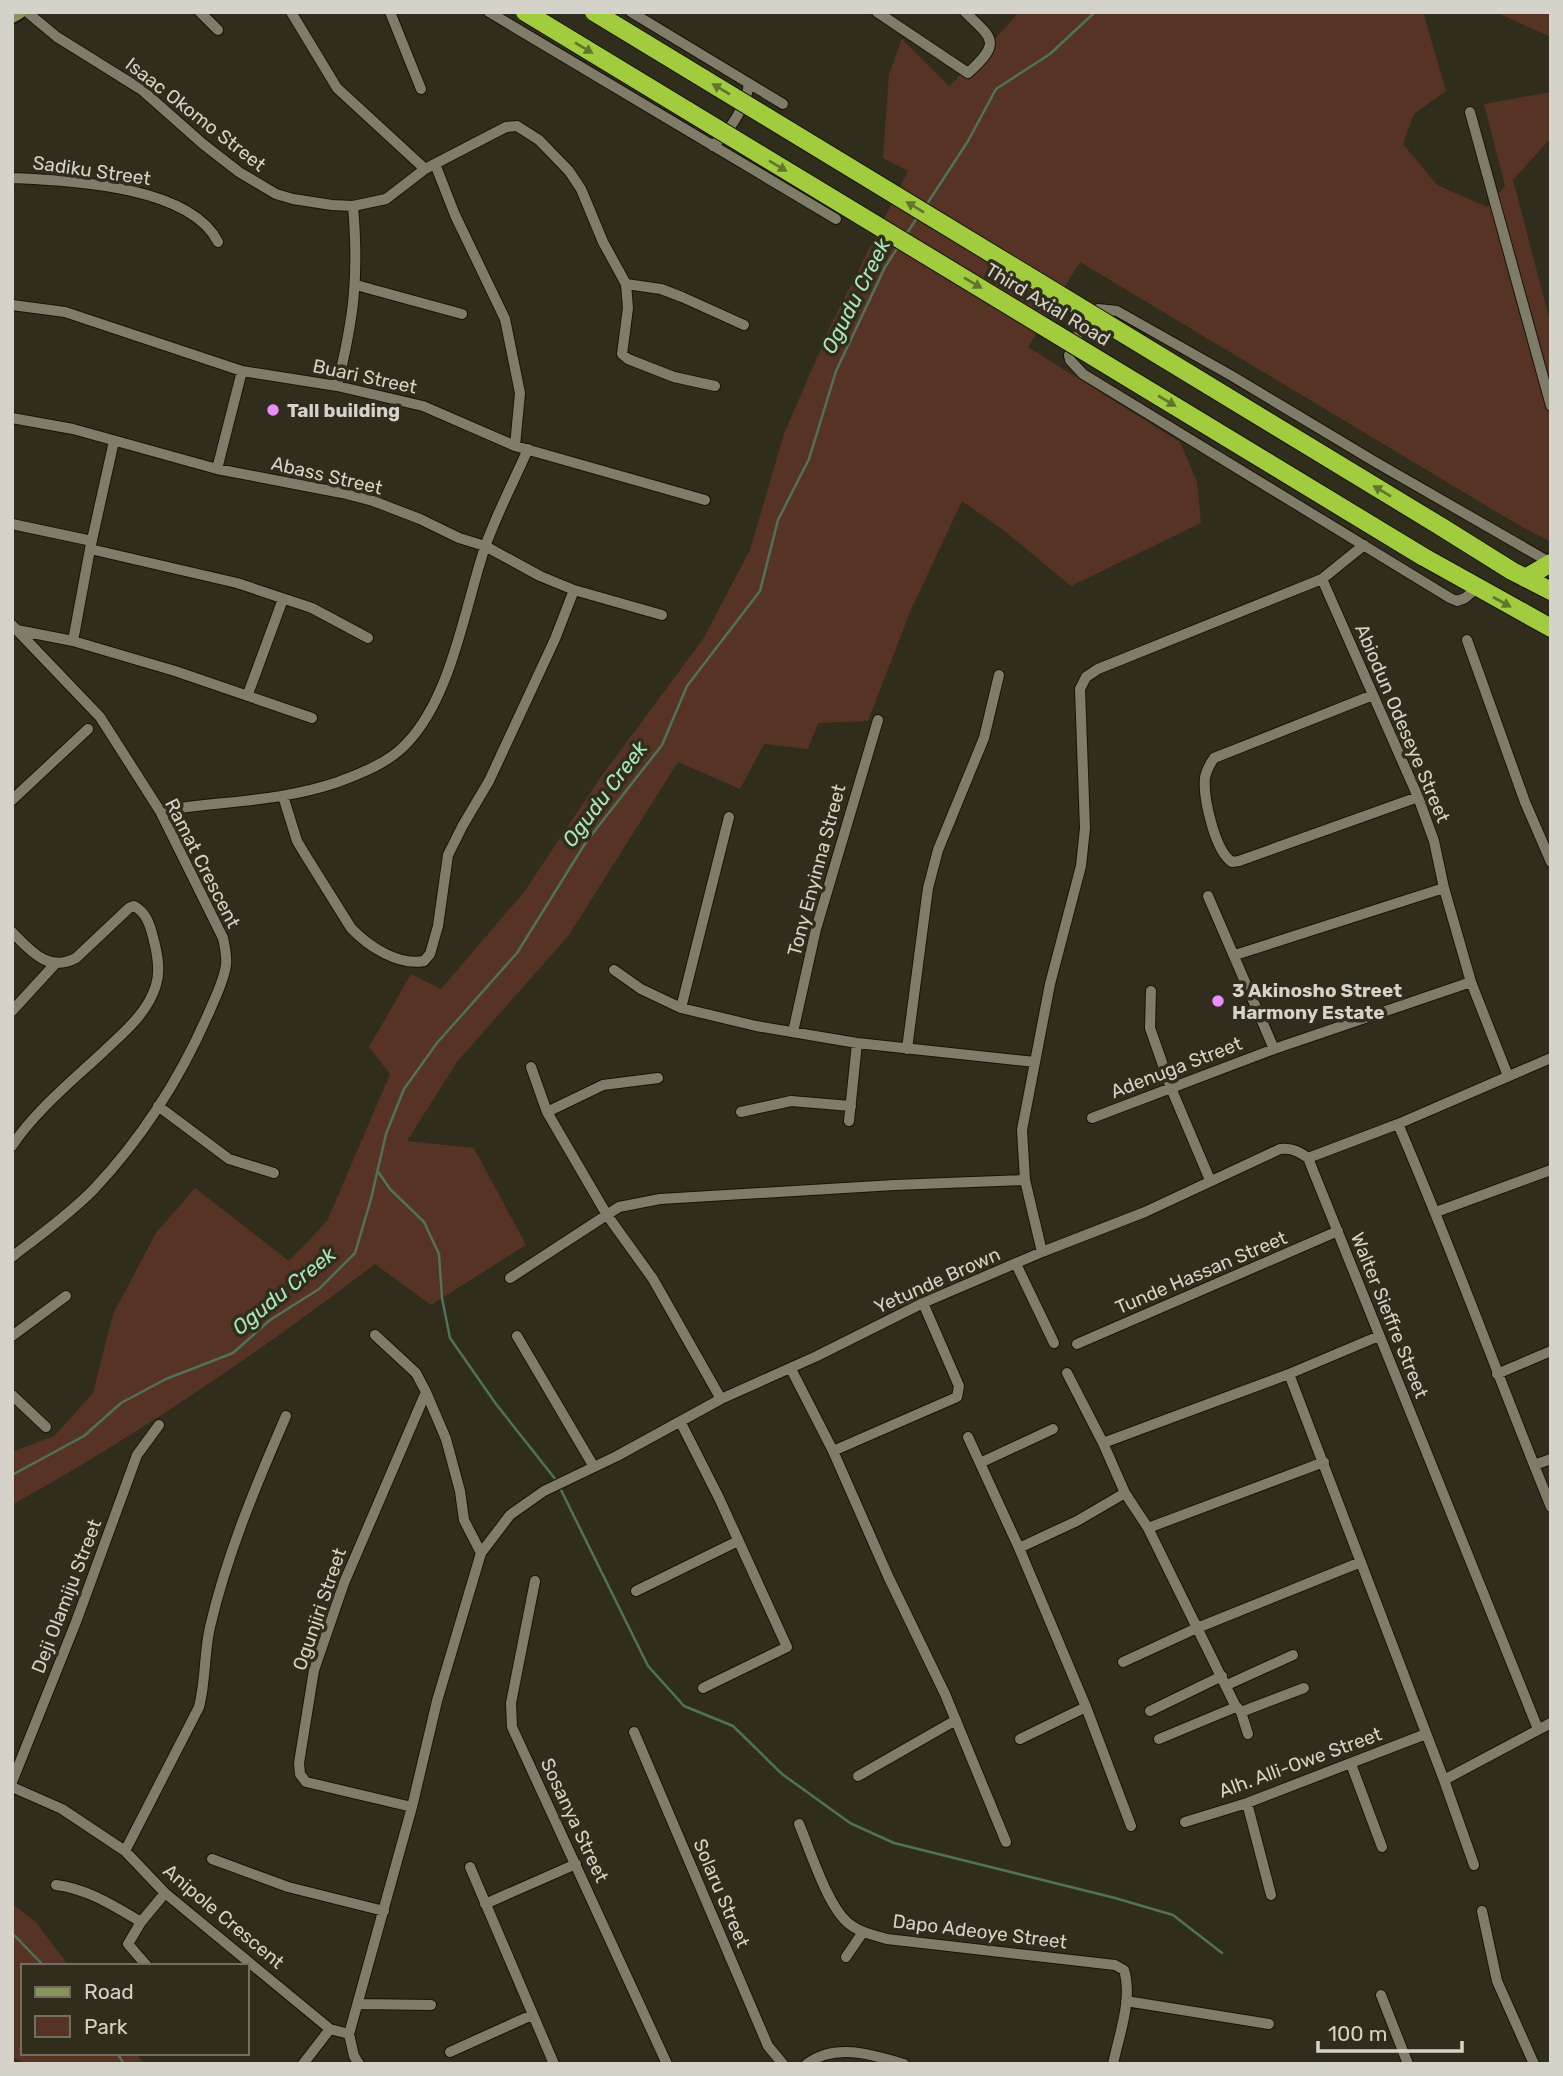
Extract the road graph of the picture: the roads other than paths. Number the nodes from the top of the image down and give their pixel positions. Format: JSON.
{"nodes":[{"id":1,"x":19,"y":12,"type":"edge"},
{"id":2,"x":27,"y":12,"type":"edge"},
{"id":3,"x":201,"y":12,"type":"edge"},
{"id":4,"x":291,"y":12,"type":"edge"},
{"id":5,"x":390,"y":12,"type":"edge"},
{"id":6,"x":489,"y":12,"type":"edge"},
{"id":7,"x":525,"y":12,"type":"edge"},
{"id":8,"x":594,"y":12,"type":"edge"},
{"id":9,"x":631,"y":12,"type":"edge"},
{"id":10,"x":877,"y":12,"type":"edge"},
{"id":11,"x":965,"y":12,"type":"edge"},
{"id":12,"x":12,"y":16,"type":"edge"},
{"id":13,"x":218,"y":30,"type":"dead end"},
{"id":14,"x":749,"y":84,"type":"junction"},
{"id":15,"x":421,"y":89,"type":"dead end"},
{"id":16,"x":783,"y":104,"type":"dead end"},
{"id":17,"x":1470,"y":112,"type":"dead end"},
{"id":18,"x":713,"y":146,"type":"junction"},
{"id":19,"x":430,"y":167,"type":"junction"},
{"id":20,"x":12,"y":178,"type":"edge"},
{"id":21,"x":353,"y":206,"type":"junction"},
{"id":22,"x":836,"y":219,"type":"dead end"},
{"id":23,"x":218,"y":242,"type":"dead end"},
{"id":24,"x":626,"y":284,"type":"junction"},
{"id":25,"x":356,"y":285,"type":"junction"},
{"id":26,"x":12,"y":305,"type":"edge"},
{"id":27,"x":462,"y":314,"type":"dead end"},
{"id":28,"x":744,"y":325,"type":"dead end"},
{"id":29,"x":242,"y":371,"type":"junction"},
{"id":30,"x":337,"y":386,"type":"junction"},
{"id":31,"x":715,"y":386,"type":"dead end"},
{"id":32,"x":1551,"y":406,"type":"edge"},
{"id":33,"x":12,"y":418,"type":"edge"},
{"id":34,"x":114,"y":441,"type":"junction"},
{"id":35,"x":515,"y":446,"type":"junction"},
{"id":36,"x":528,"y":449,"type":"junction"},
{"id":37,"x":217,"y":469,"type":"junction"},
{"id":38,"x":705,"y":500,"type":"dead end"},
{"id":39,"x":12,"y":524,"type":"edge"},
{"id":40,"x":91,"y":545,"type":"junction"},
{"id":41,"x":1364,"y":545,"type":"junction"},
{"id":42,"x":485,"y":546,"type":"junction"},
{"id":43,"x":1551,"y":563,"type":"edge"},
{"id":44,"x":1525,"y":578,"type":"junction"},
{"id":45,"x":1322,"y":579,"type":"junction"},
{"id":46,"x":1476,"y":588,"type":"junction"},
{"id":47,"x":575,"y":590,"type":"junction"},
{"id":48,"x":1551,"y":591,"type":"edge"},
{"id":49,"x":283,"y":598,"type":"junction"},
{"id":50,"x":662,"y":615,"type":"dead end"},
{"id":51,"x":14,"y":628,"type":"edge"},
{"id":52,"x":1551,"y":628,"type":"edge"},
{"id":53,"x":368,"y":638,"type":"dead end"},
{"id":54,"x":1467,"y":640,"type":"dead end"},
{"id":55,"x":73,"y":641,"type":"junction"},
{"id":56,"x":999,"y":675,"type":"dead end"},
{"id":57,"x":248,"y":694,"type":"junction"},
{"id":58,"x":1373,"y":695,"type":"junction"},
{"id":59,"x":312,"y":718,"type":"dead end"},
{"id":60,"x":878,"y":720,"type":"dead end"},
{"id":61,"x":88,"y":729,"type":"dead end"},
{"id":62,"x":283,"y":796,"type":"junction"},
{"id":63,"x":1418,"y":797,"type":"junction"},
{"id":64,"x":12,"y":800,"type":"edge"},
{"id":65,"x":160,"y":811,"type":"junction"},
{"id":66,"x":729,"y":817,"type":"dead end"},
{"id":67,"x":1551,"y":862,"type":"edge"},
{"id":68,"x":1444,"y":888,"type":"junction"},
{"id":69,"x":1208,"y":896,"type":"dead end"},
{"id":70,"x":12,"y":932,"type":"edge"},
{"id":71,"x":1235,"y":955,"type":"junction"},
{"id":72,"x":56,"y":963,"type":"junction"},
{"id":73,"x":614,"y":970,"type":"dead end"},
{"id":74,"x":1471,"y":982,"type":"junction"},
{"id":75,"x":1151,"y":991,"type":"dead end"},
{"id":76,"x":681,"y":1008,"type":"junction"},
{"id":77,"x":12,"y":1012,"type":"edge"},
{"id":78,"x":793,"y":1032,"type":"junction"},
{"id":79,"x":857,"y":1044,"type":"junction"},
{"id":80,"x":907,"y":1049,"type":"junction"},
{"id":81,"x":1274,"y":1049,"type":"junction"},
{"id":82,"x":1551,"y":1058,"type":"edge"},
{"id":83,"x":1035,"y":1062,"type":"junction"},
{"id":84,"x":531,"y":1067,"type":"dead end"},
{"id":85,"x":1508,"y":1076,"type":"junction"},
{"id":86,"x":658,"y":1077,"type":"dead end"},
{"id":87,"x":1171,"y":1088,"type":"junction"},
{"id":88,"x":158,"y":1106,"type":"junction"},
{"id":89,"x":850,"y":1106,"type":"junction"},
{"id":90,"x":547,"y":1112,"type":"junction"},
{"id":91,"x":741,"y":1112,"type":"dead end"},
{"id":92,"x":1092,"y":1118,"type":"dead end"},
{"id":93,"x":849,"y":1121,"type":"dead end"},
{"id":94,"x":1398,"y":1124,"type":"junction"},
{"id":95,"x":12,"y":1146,"type":"edge"},
{"id":96,"x":1308,"y":1158,"type":"junction"},
{"id":97,"x":1551,"y":1170,"type":"edge"},
{"id":98,"x":274,"y":1172,"type":"dead end"},
{"id":99,"x":1210,"y":1180,"type":"junction"},
{"id":100,"x":1025,"y":1181,"type":"junction"},
{"id":101,"x":1436,"y":1212,"type":"junction"},
{"id":102,"x":607,"y":1215,"type":"junction"},
{"id":103,"x":1338,"y":1231,"type":"junction"},
{"id":104,"x":1042,"y":1252,"type":"junction"},
{"id":105,"x":12,"y":1257,"type":"edge"},
{"id":106,"x":1016,"y":1264,"type":"junction"},
{"id":107,"x":510,"y":1278,"type":"dead end"},
{"id":108,"x":66,"y":1296,"type":"dead end"},
{"id":109,"x":923,"y":1303,"type":"junction"},
{"id":110,"x":374,"y":1335,"type":"dead end"},
{"id":111,"x":12,"y":1336,"type":"edge"},
{"id":112,"x":517,"y":1336,"type":"dead end"},
{"id":113,"x":1380,"y":1336,"type":"junction"},
{"id":114,"x":1054,"y":1343,"type":"dead end"},
{"id":115,"x":1077,"y":1345,"type":"dead end"},
{"id":116,"x":1551,"y":1351,"type":"edge"},
{"id":117,"x":791,"y":1369,"type":"junction"},
{"id":118,"x":1067,"y":1373,"type":"dead end"},
{"id":119,"x":1289,"y":1374,"type":"junction"},
{"id":120,"x":1497,"y":1374,"type":"junction"},
{"id":121,"x":426,"y":1392,"type":"junction"},
{"id":122,"x":12,"y":1395,"type":"edge"},
{"id":123,"x":721,"y":1399,"type":"junction"},
{"id":124,"x":286,"y":1416,"type":"dead end"},
{"id":125,"x":681,"y":1423,"type":"junction"},
{"id":126,"x":159,"y":1425,"type":"dead end"},
{"id":127,"x":46,"y":1427,"type":"dead end"},
{"id":128,"x":1053,"y":1429,"type":"dead end"},
{"id":129,"x":968,"y":1437,"type":"dead end"},
{"id":130,"x":1103,"y":1443,"type":"junction"},
{"id":131,"x":833,"y":1451,"type":"junction"},
{"id":132,"x":1551,"y":1459,"type":"edge"},
{"id":133,"x":1324,"y":1462,"type":"junction"},
{"id":134,"x":980,"y":1463,"type":"junction"},
{"id":135,"x":1534,"y":1465,"type":"junction"},
{"id":136,"x":590,"y":1468,"type":"junction"},
{"id":137,"x":1125,"y":1493,"type":"junction"},
{"id":138,"x":1551,"y":1507,"type":"edge"},
{"id":139,"x":1148,"y":1528,"type":"junction"},
{"id":140,"x":738,"y":1541,"type":"junction"},
{"id":141,"x":1020,"y":1548,"type":"junction"},
{"id":142,"x":481,"y":1553,"type":"junction"},
{"id":143,"x":1361,"y":1562,"type":"junction"},
{"id":144,"x":535,"y":1581,"type":"dead end"},
{"id":145,"x":636,"y":1591,"type":"dead end"},
{"id":146,"x":1197,"y":1628,"type":"junction"},
{"id":147,"x":1293,"y":1655,"type":"dead end"},
{"id":148,"x":1123,"y":1662,"type":"dead end"},
{"id":149,"x":1225,"y":1681,"type":"junction"},
{"id":150,"x":703,"y":1688,"type":"dead end"},
{"id":151,"x":1304,"y":1688,"type":"dead end"},
{"id":152,"x":1086,"y":1707,"type":"junction"},
{"id":153,"x":1239,"y":1710,"type":"junction"},
{"id":154,"x":1150,"y":1711,"type":"dead end"},
{"id":155,"x":956,"y":1720,"type":"junction"},
{"id":156,"x":1551,"y":1723,"type":"edge"},
{"id":157,"x":1538,"y":1729,"type":"junction"},
{"id":158,"x":634,"y":1732,"type":"dead end"},
{"id":159,"x":1248,"y":1734,"type":"dead end"},
{"id":160,"x":1426,"y":1734,"type":"junction"},
{"id":161,"x":1020,"y":1739,"type":"dead end"},
{"id":162,"x":1159,"y":1739,"type":"dead end"},
{"id":163,"x":1351,"y":1764,"type":"junction"},
{"id":164,"x":858,"y":1776,"type":"dead end"},
{"id":165,"x":1444,"y":1780,"type":"junction"},
{"id":166,"x":12,"y":1785,"type":"edge"},
{"id":167,"x":1247,"y":1803,"type":"junction"},
{"id":168,"x":412,"y":1807,"type":"junction"},
{"id":169,"x":1185,"y":1822,"type":"dead end"},
{"id":170,"x":799,"y":1824,"type":"dead end"},
{"id":171,"x":1131,"y":1826,"type":"dead end"},
{"id":172,"x":1006,"y":1842,"type":"dead end"},
{"id":173,"x":1382,"y":1847,"type":"dead end"},
{"id":174,"x":125,"y":1851,"type":"junction"},
{"id":175,"x":212,"y":1859,"type":"dead end"},
{"id":176,"x":576,"y":1864,"type":"junction"},
{"id":177,"x":1474,"y":1864,"type":"dead end"},
{"id":178,"x":470,"y":1867,"type":"dead end"},
{"id":179,"x":56,"y":1885,"type":"dead end"},
{"id":180,"x":165,"y":1894,"type":"junction"},
{"id":181,"x":1271,"y":1895,"type":"dead end"},
{"id":182,"x":485,"y":1904,"type":"junction"},
{"id":183,"x":384,"y":1911,"type":"junction"},
{"id":184,"x":1482,"y":1911,"type":"dead end"},
{"id":185,"x":141,"y":1922,"type":"junction"},
{"id":186,"x":863,"y":1932,"type":"junction"},
{"id":187,"x":846,"y":1957,"type":"dead end"},
{"id":188,"x":145,"y":1964,"type":"edge"},
{"id":189,"x":1381,"y":1995,"type":"dead end"},
{"id":190,"x":1126,"y":2001,"type":"junction"},
{"id":191,"x":358,"y":2004,"type":"junction"},
{"id":192,"x":431,"y":2005,"type":"dead end"},
{"id":193,"x":532,"y":2015,"type":"junction"},
{"id":194,"x":1269,"y":2024,"type":"dead end"},
{"id":195,"x":330,"y":2029,"type":"junction"},
{"id":196,"x":349,"y":2034,"type":"junction"},
{"id":197,"x":450,"y":2052,"type":"dead end"},
{"id":198,"x":303,"y":2064,"type":"edge"},
{"id":199,"x":359,"y":2064,"type":"edge"},
{"id":200,"x":554,"y":2064,"type":"edge"},
{"id":201,"x":667,"y":2064,"type":"edge"},
{"id":202,"x":783,"y":2064,"type":"edge"},
{"id":203,"x":807,"y":2064,"type":"edge"},
{"id":204,"x":904,"y":2064,"type":"edge"},
{"id":205,"x":1113,"y":2064,"type":"edge"},
{"id":206,"x":1408,"y":2064,"type":"edge"},
{"id":207,"x":1534,"y":2064,"type":"edge"}],
"edges":[{"from":1,"to":12,"type":"street"},
{"from":2,"to":21,"type":"street","name":"Isaac Okomo Street"},
{"from":3,"to":13,"type":"street"},
{"from":4,"to":19,"type":"street"},
{"from":5,"to":15,"type":"street"},
{"from":6,"to":18,"type":"street"},
{"from":7,"to":46,"type":"highway","name":"Third Axial Road","one_way":true,"bridge":true},
{"from":44,"to":8,"type":"highway","name":"Third Axial Road","one_way":true,"bridge":true},
{"from":9,"to":14,"type":"street"},
{"from":10,"to":11,"type":"street"},
{"from":14,"to":16,"type":"street"},
{"from":14,"to":18,"type":"street"},
{"from":17,"to":32,"type":"street"},
{"from":18,"to":22,"type":"street"},
{"from":19,"to":21,"type":"street","name":"Isaac Okomo Street"},
{"from":19,"to":24,"type":"street","name":"Isaac Okomo Street"},
{"from":19,"to":35,"type":"street"},
{"from":20,"to":23,"type":"street","name":"Sadiku Street"},
{"from":21,"to":25,"type":"street"},
{"from":24,"to":28,"type":"street"},
{"from":24,"to":31,"type":"street","name":"Isaac Okomo Street"},
{"from":25,"to":27,"type":"street"},
{"from":25,"to":30,"type":"street"},
{"from":26,"to":29,"type":"street","name":"Buari Street"},
{"from":29,"to":30,"type":"street","name":"Buari Street"},
{"from":29,"to":37,"type":"street"},
{"from":30,"to":35,"type":"street","name":"Buari Street"},
{"from":33,"to":34,"type":"street","name":"Abass Street"},
{"from":34,"to":37,"type":"street","name":"Abass Street"},
{"from":34,"to":40,"type":"street"},
{"from":35,"to":36,"type":"street","name":"Buari Street"},
{"from":36,"to":38,"type":"street","name":"Buari Street"},
{"from":36,"to":42,"type":"street"},
{"from":37,"to":42,"type":"street","name":"Abass Street"},
{"from":39,"to":40,"type":"street"},
{"from":40,"to":49,"type":"street"},
{"from":40,"to":55,"type":"street"},
{"from":41,"to":43,"type":"street"},
{"from":41,"to":45,"type":"street"},
{"from":41,"to":46,"type":"street"},
{"from":42,"to":47,"type":"street","name":"Abass Street"},
{"from":42,"to":62,"type":"street"},
{"from":43,"to":44,"type":"highway"},
{"from":44,"to":48,"type":"highway","name":"Third Axial Road"},
{"from":45,"to":58,"type":"street","name":"Abiodun Odeseye Street"},
{"from":45,"to":83,"type":"street"},
{"from":46,"to":52,"type":"highway","name":"Third Axial Road","one_way":true},
{"from":47,"to":50,"type":"street","name":"Abass Street"},
{"from":47,"to":62,"type":"street"},
{"from":49,"to":53,"type":"street"},
{"from":49,"to":57,"type":"street"},
{"from":51,"to":55,"type":"street"},
{"from":51,"to":65,"type":"street","name":"Ramat Crescent"},
{"from":54,"to":67,"type":"street"},
{"from":55,"to":57,"type":"street"},
{"from":56,"to":80,"type":"street"},
{"from":57,"to":59,"type":"street"},
{"from":58,"to":63,"type":"street","name":"Abiodun Odeseye Street"},
{"from":58,"to":63,"type":"street"},
{"from":60,"to":78,"type":"street","name":"Tony Enyinna Street"},
{"from":61,"to":64,"type":"street"},
{"from":62,"to":65,"type":"street"},
{"from":63,"to":68,"type":"street","name":"Abiodun Odeseye Street"},
{"from":65,"to":88,"type":"street","name":"Ramat Crescent"},
{"from":66,"to":76,"type":"street"},
{"from":68,"to":71,"type":"street"},
{"from":68,"to":74,"type":"street","name":"Abiodun Odeseye Street"},
{"from":69,"to":71,"type":"street"},
{"from":70,"to":72,"type":"street"},
{"from":71,"to":81,"type":"street"},
{"from":72,"to":77,"type":"street"},
{"from":72,"to":95,"type":"street"},
{"from":73,"to":76,"type":"street"},
{"from":74,"to":81,"type":"street","name":"Adenuga Street"},
{"from":74,"to":85,"type":"street","name":"Abiodun Odeseye Street"},
{"from":75,"to":87,"type":"street"},
{"from":76,"to":78,"type":"street"},
{"from":78,"to":79,"type":"street"},
{"from":79,"to":80,"type":"street"},
{"from":79,"to":89,"type":"street"},
{"from":80,"to":83,"type":"street"},
{"from":81,"to":87,"type":"street","name":"Adenuga Street"},
{"from":82,"to":85,"type":"street"},
{"from":83,"to":100,"type":"street"},
{"from":84,"to":90,"type":"street"},
{"from":85,"to":94,"type":"street"},
{"from":86,"to":90,"type":"street"},
{"from":87,"to":92,"type":"street","name":"Adenuga Street"},
{"from":87,"to":99,"type":"street"},
{"from":88,"to":98,"type":"street"},
{"from":88,"to":105,"type":"street","name":"Ramat Crescent"},
{"from":89,"to":91,"type":"street"},
{"from":89,"to":93,"type":"street"},
{"from":90,"to":102,"type":"street"},
{"from":94,"to":96,"type":"street"},
{"from":94,"to":101,"type":"street"},
{"from":96,"to":99,"type":"street","name":"Yetunde Brown"},
{"from":96,"to":103,"type":"street","name":"Walter Sieffre Street"},
{"from":97,"to":101,"type":"street"},
{"from":99,"to":104,"type":"street","name":"Yetunde Brown"},
{"from":100,"to":102,"type":"street"},
{"from":100,"to":104,"type":"street"},
{"from":101,"to":120,"type":"street"},
{"from":102,"to":107,"type":"street"},
{"from":102,"to":123,"type":"street"},
{"from":103,"to":113,"type":"street","name":"Walter Sieffre Street"},
{"from":103,"to":115,"type":"street","name":"Tunde Hassan Street"},
{"from":104,"to":106,"type":"street","name":"Yetunde Brown"},
{"from":106,"to":109,"type":"street","name":"Yetunde Brown"},
{"from":106,"to":114,"type":"street"},
{"from":108,"to":111,"type":"street"},
{"from":109,"to":117,"type":"street","name":"Yetunde Brown"},
{"from":109,"to":131,"type":"street"},
{"from":110,"to":121,"type":"street"},
{"from":112,"to":136,"type":"street"},
{"from":113,"to":119,"type":"street"},
{"from":113,"to":157,"type":"street","name":"Walter Sieffre Street"},
{"from":116,"to":120,"type":"street"},
{"from":117,"to":123,"type":"street","name":"Yetunde Brown"},
{"from":117,"to":131,"type":"street"},
{"from":118,"to":130,"type":"street"},
{"from":119,"to":130,"type":"street"},
{"from":119,"to":133,"type":"street"},
{"from":120,"to":135,"type":"street"},
{"from":121,"to":142,"type":"street"},
{"from":121,"to":168,"type":"street","name":"Ogunjiri Street"},
{"from":122,"to":127,"type":"street"},
{"from":123,"to":125,"type":"street","name":"Yetunde Brown"},
{"from":124,"to":174,"type":"street"},
{"from":125,"to":136,"type":"street","name":"Yetunde Brown"},
{"from":125,"to":140,"type":"street"},
{"from":126,"to":166,"type":"street","name":"Deji Olamiju Street"},
{"from":128,"to":134,"type":"street"},
{"from":129,"to":134,"type":"street"},
{"from":130,"to":137,"type":"street"},
{"from":131,"to":155,"type":"street"},
{"from":132,"to":135,"type":"street"},
{"from":133,"to":139,"type":"street"},
{"from":133,"to":143,"type":"street"},
{"from":134,"to":141,"type":"street"},
{"from":135,"to":138,"type":"street"},
{"from":136,"to":142,"type":"street","name":"Yetunde Brown"},
{"from":137,"to":139,"type":"street"},
{"from":137,"to":141,"type":"street"},
{"from":139,"to":146,"type":"street"},
{"from":140,"to":145,"type":"street"},
{"from":140,"to":150,"type":"street"},
{"from":141,"to":152,"type":"street"},
{"from":142,"to":168,"type":"street"},
{"from":143,"to":146,"type":"street"},
{"from":143,"to":160,"type":"street"},
{"from":144,"to":176,"type":"street","name":"Sosanya Street"},
{"from":146,"to":148,"type":"street"},
{"from":146,"to":149,"type":"street"},
{"from":147,"to":149,"type":"street"},
{"from":149,"to":153,"type":"street"},
{"from":149,"to":154,"type":"street"},
{"from":151,"to":153,"type":"street"},
{"from":152,"to":161,"type":"street"},
{"from":152,"to":171,"type":"street"},
{"from":153,"to":159,"type":"street"},
{"from":153,"to":162,"type":"street"},
{"from":155,"to":164,"type":"street"},
{"from":155,"to":172,"type":"street"},
{"from":156,"to":157,"type":"street"},
{"from":157,"to":165,"type":"street"},
{"from":158,"to":202,"type":"street","name":"Solaru Street"},
{"from":160,"to":163,"type":"street","name":"Alh. Alli-Owe Street"},
{"from":160,"to":165,"type":"street"},
{"from":163,"to":167,"type":"street","name":"Alh. Alli-Owe Street"},
{"from":163,"to":173,"type":"street"},
{"from":165,"to":177,"type":"street"},
{"from":166,"to":174,"type":"street","name":"Anipole Crescent"},
{"from":167,"to":169,"type":"street","name":"Alh. Alli-Owe Street"},
{"from":167,"to":181,"type":"street"},
{"from":168,"to":183,"type":"street"},
{"from":170,"to":186,"type":"street","name":"Dapo Adeoye Street"},
{"from":174,"to":180,"type":"street","name":"Anipole Crescent"},
{"from":175,"to":183,"type":"street"},
{"from":176,"to":182,"type":"street"},
{"from":176,"to":201,"type":"street","name":"Sosanya Street"},
{"from":178,"to":182,"type":"street"},
{"from":179,"to":185,"type":"street"},
{"from":180,"to":185,"type":"street"},
{"from":180,"to":195,"type":"street","name":"Anipole Crescent"},
{"from":182,"to":193,"type":"street"},
{"from":183,"to":191,"type":"street"},
{"from":184,"to":207,"type":"street"},
{"from":185,"to":188,"type":"street"},
{"from":186,"to":187,"type":"street"},
{"from":186,"to":190,"type":"street","name":"Dapo Adeoye Street"},
{"from":189,"to":206,"type":"street"},
{"from":190,"to":194,"type":"street"},
{"from":190,"to":205,"type":"street","name":"Dapo Adeoye Street"},
{"from":191,"to":192,"type":"street"},
{"from":191,"to":196,"type":"street"},
{"from":193,"to":197,"type":"street"},
{"from":193,"to":200,"type":"street"},
{"from":195,"to":196,"type":"street","name":"Anipole Crescent"},
{"from":195,"to":198,"type":"street"},
{"from":196,"to":199,"type":"street"},
{"from":203,"to":204,"type":"street"}]}
